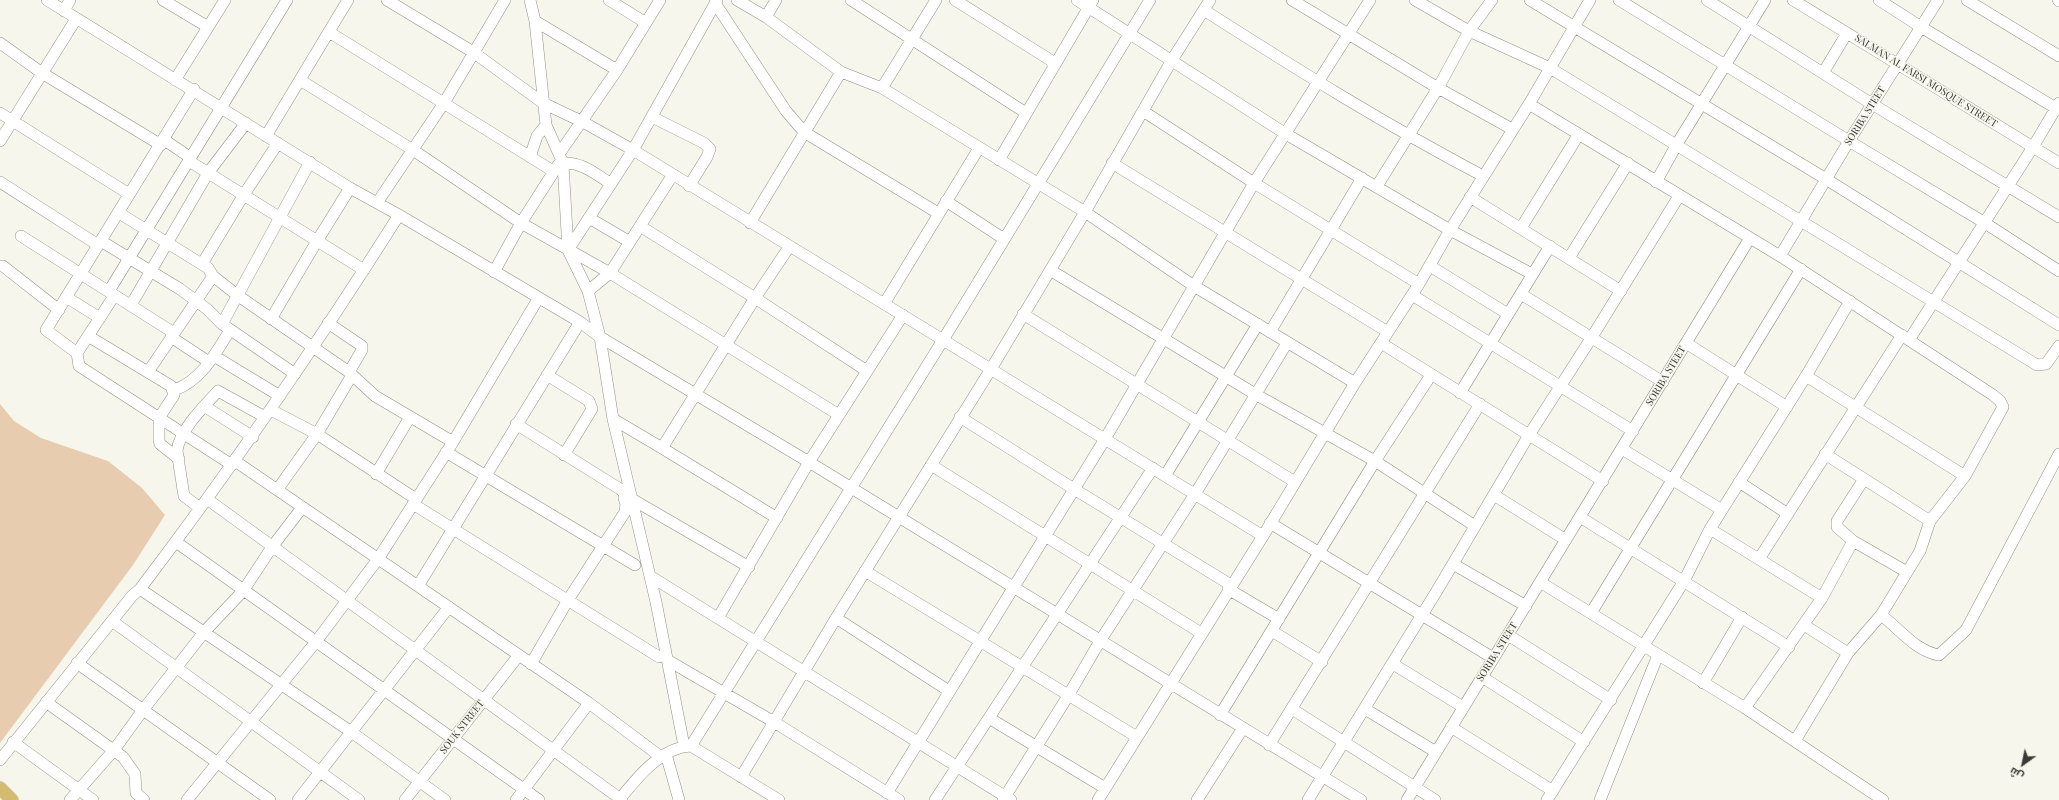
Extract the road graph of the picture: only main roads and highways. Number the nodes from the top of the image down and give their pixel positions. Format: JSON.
{"nodes":[{"id":1,"x":0,"y":788,"type":"edge"},
{"id":2,"x":12,"y":800,"type":"edge"}],
"edges":[{"from":1,"to":2,"type":"main road"}]}
